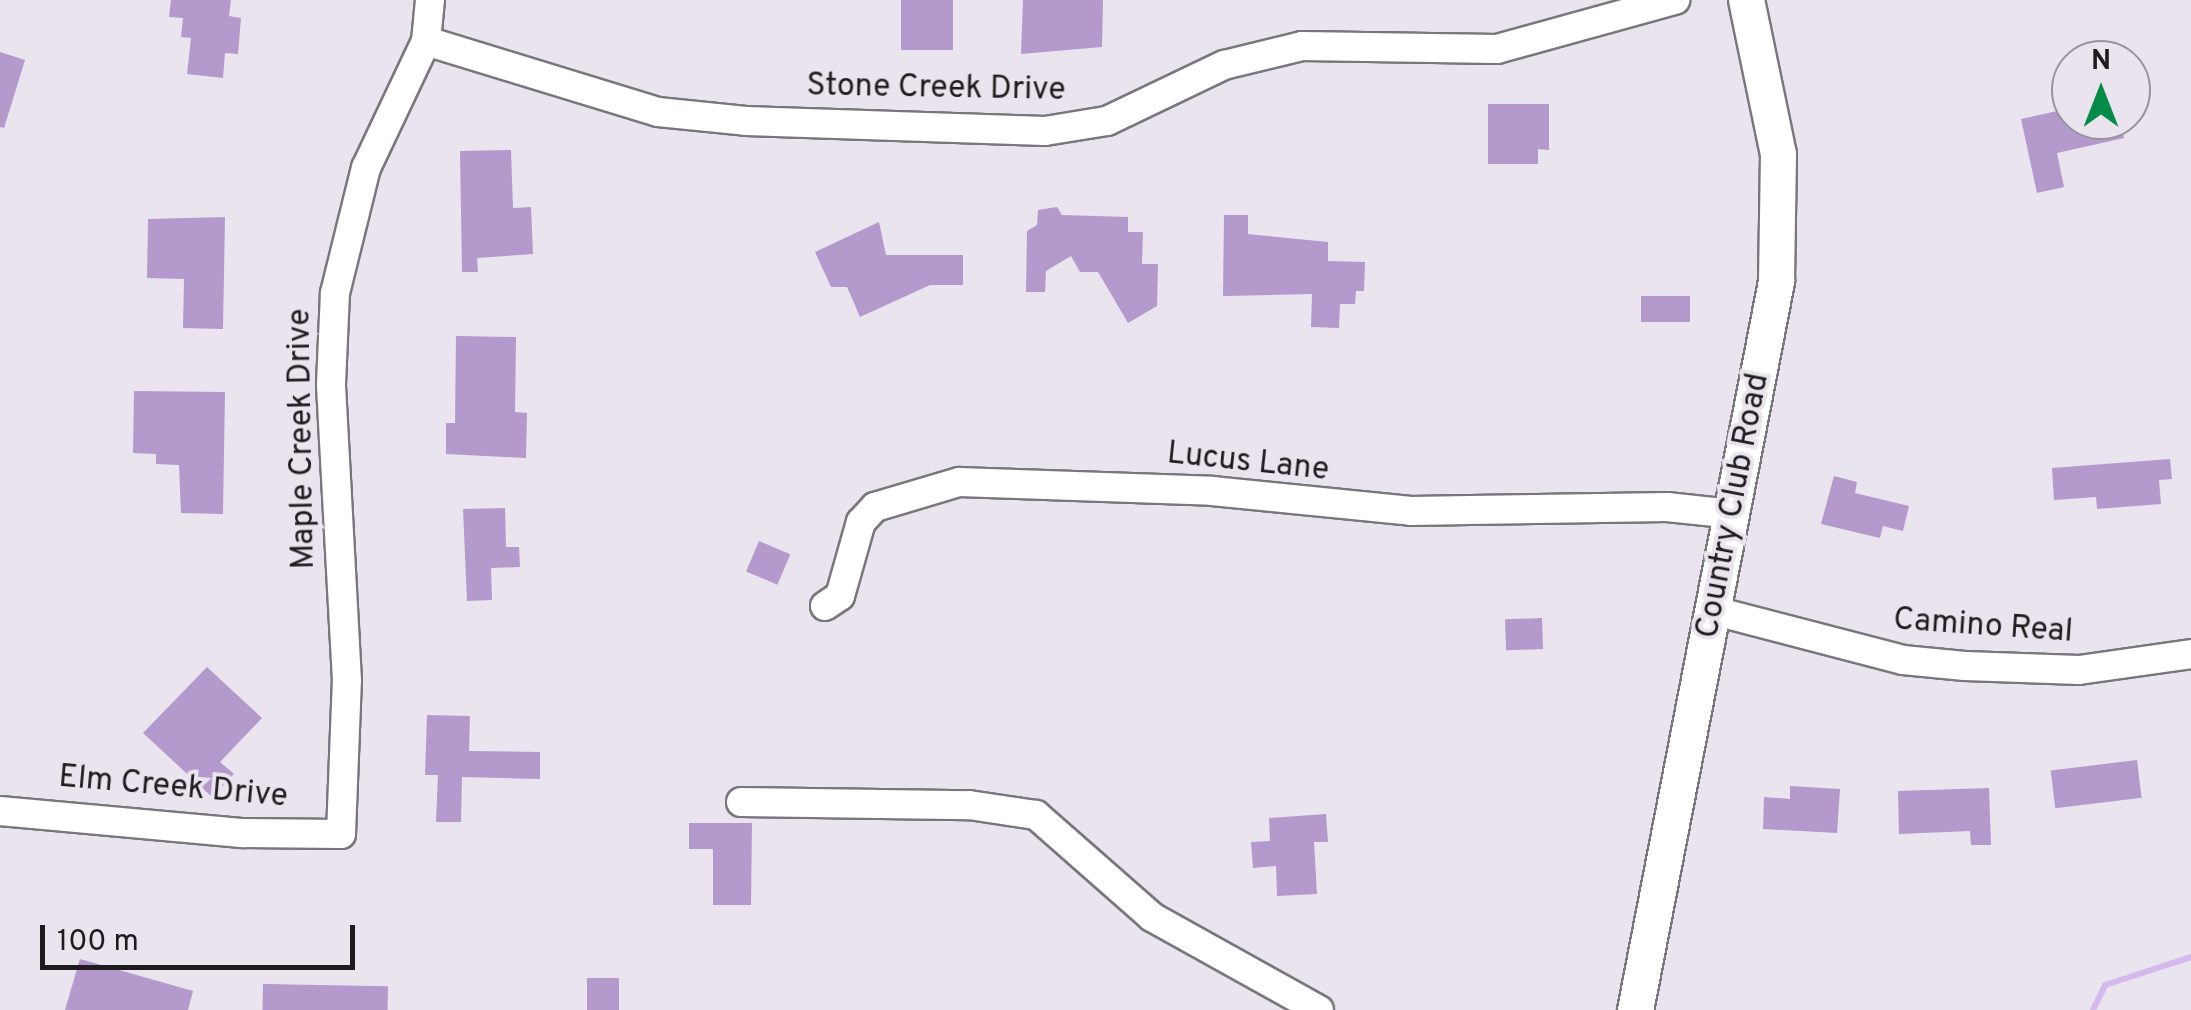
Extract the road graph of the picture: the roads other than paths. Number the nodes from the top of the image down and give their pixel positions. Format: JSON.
{"nodes":[{"id":1,"x":430,"y":0,"type":"edge"},
{"id":2,"x":1674,"y":0,"type":"edge"},
{"id":3,"x":1746,"y":0,"type":"edge"},
{"id":4,"x":426,"y":40,"type":"junction"},
{"id":5,"x":1732,"y":514,"type":"junction"},
{"id":6,"x":825,"y":606,"type":"dead end"},
{"id":7,"x":1714,"y":611,"type":"junction"},
{"id":8,"x":2191,"y":654,"type":"edge"},
{"id":9,"x":741,"y":802,"type":"dead end"},
{"id":10,"x":0,"y":811,"type":"edge"},
{"id":11,"x":341,"y":834,"type":"joint"},
{"id":12,"x":1319,"y":1010,"type":"edge"},
{"id":13,"x":1635,"y":1010,"type":"edge"}],
"edges":[{"from":1,"to":4,"type":"street","name":"Maple Creek Drive"},
{"from":2,"to":4,"type":"street","name":"Stone Creek Drive"},
{"from":3,"to":5,"type":"main road","name":"Country Club Road"},
{"from":4,"to":11,"type":"street","name":"Maple Creek Drive"},
{"from":5,"to":6,"type":"street","name":"Lucus Lane"},
{"from":5,"to":7,"type":"main road","name":"Country Club Road"},
{"from":7,"to":8,"type":"street","name":"Camino Real"},
{"from":7,"to":13,"type":"main road","name":"Country Club Road"},
{"from":9,"to":12,"type":"street"},
{"from":10,"to":11,"type":"street","name":"Elm Creek Drive"}]}
